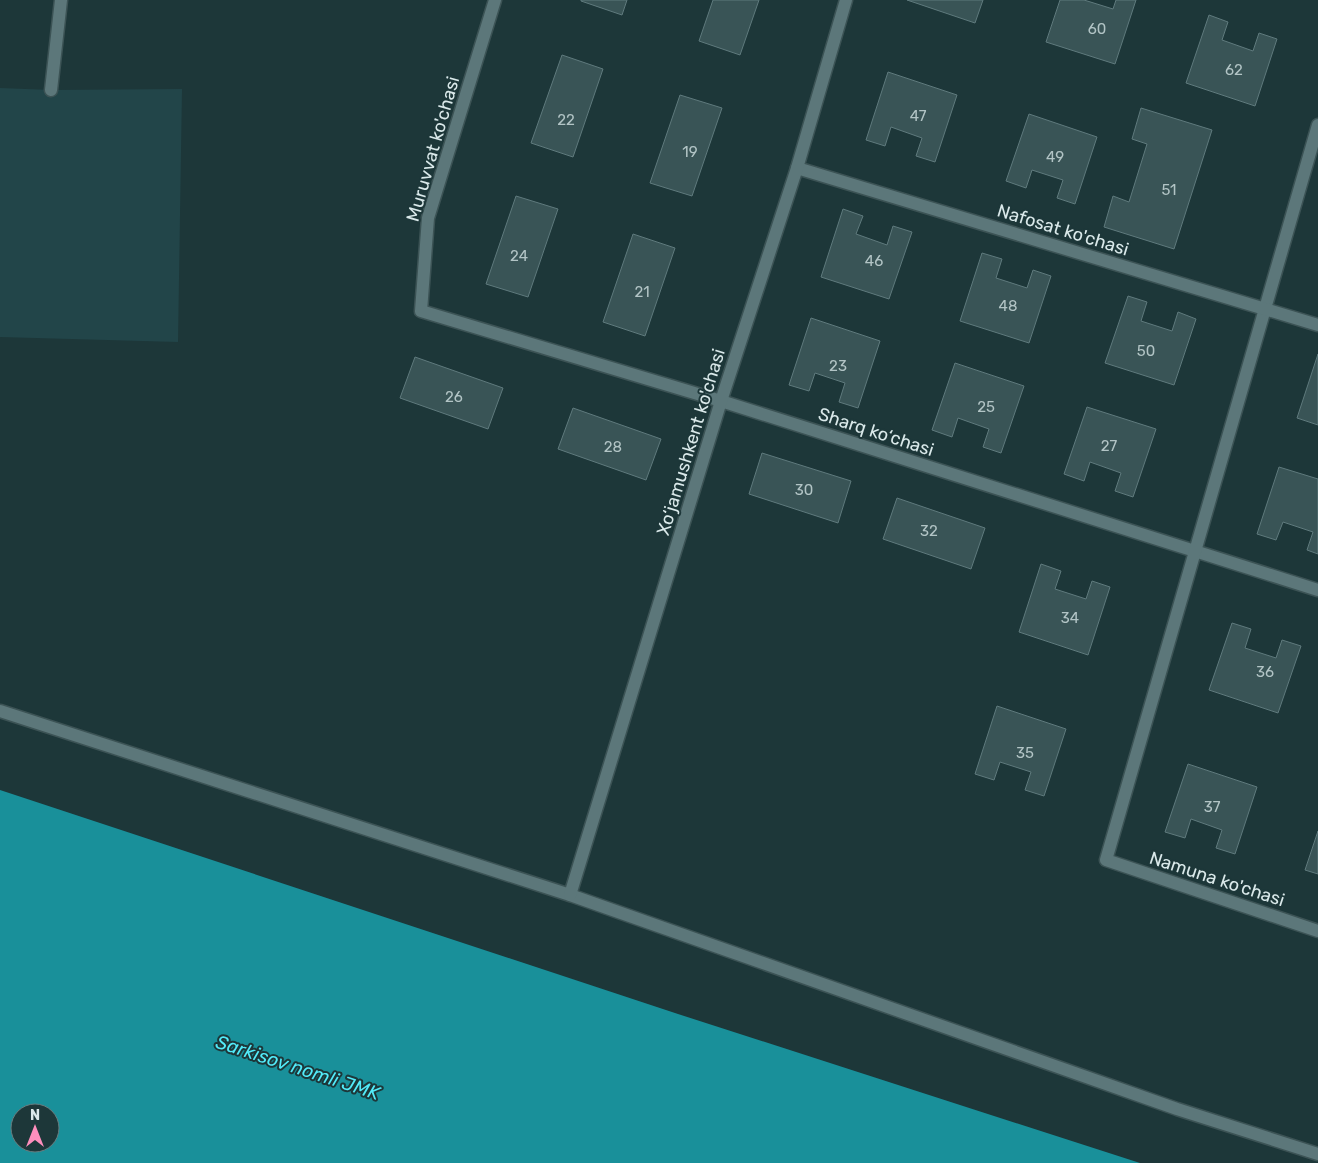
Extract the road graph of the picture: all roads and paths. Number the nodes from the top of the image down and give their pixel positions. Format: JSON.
{"nodes":[{"id":1,"x":60,"y":0,"type":"edge"},
{"id":2,"x":496,"y":0,"type":"edge"},
{"id":3,"x":846,"y":0,"type":"edge"},
{"id":4,"x":51,"y":90,"type":"dead end"},
{"id":5,"x":1318,"y":125,"type":"edge"},
{"id":6,"x":797,"y":168,"type":"junction"},
{"id":7,"x":1265,"y":309,"type":"junction"},
{"id":8,"x":422,"y":311,"type":"joint"},
{"id":9,"x":1318,"y":325,"type":"edge"},
{"id":10,"x":721,"y":401,"type":"junction"},
{"id":11,"x":1194,"y":551,"type":"junction"},
{"id":12,"x":1318,"y":590,"type":"edge"},
{"id":13,"x":0,"y":711,"type":"edge"},
{"id":14,"x":570,"y":895,"type":"junction"},
{"id":15,"x":1318,"y":930,"type":"edge"},
{"id":16,"x":1318,"y":1154,"type":"edge"}],
"edges":[{"from":1,"to":4,"type":"street"},
{"from":2,"to":8,"type":"street","name":"Muruvvat ko'chasi"},
{"from":3,"to":6,"type":"street","name":"Xo‘jamushkent ko'chasi"},
{"from":5,"to":7,"type":"street"},
{"from":6,"to":7,"type":"street","name":"Nafosat ko'chasi"},
{"from":6,"to":10,"type":"street","name":"Xo‘jamushkent ko'chasi"},
{"from":7,"to":9,"type":"street","name":"Nafosat ko'chasi"},
{"from":7,"to":11,"type":"street"},
{"from":8,"to":10,"type":"street","name":"Sharq ko‘chasi"},
{"from":10,"to":11,"type":"street","name":"Sharq ko‘chasi"},
{"from":10,"to":14,"type":"street","name":"Xo‘jamushkent ko'chasi"},
{"from":11,"to":12,"type":"street","name":"Sharq ko‘chasi"},
{"from":11,"to":15,"type":"street","name":"Namuna ko'chasi"},
{"from":13,"to":14,"type":"street"},
{"from":14,"to":16,"type":"street"}]}
